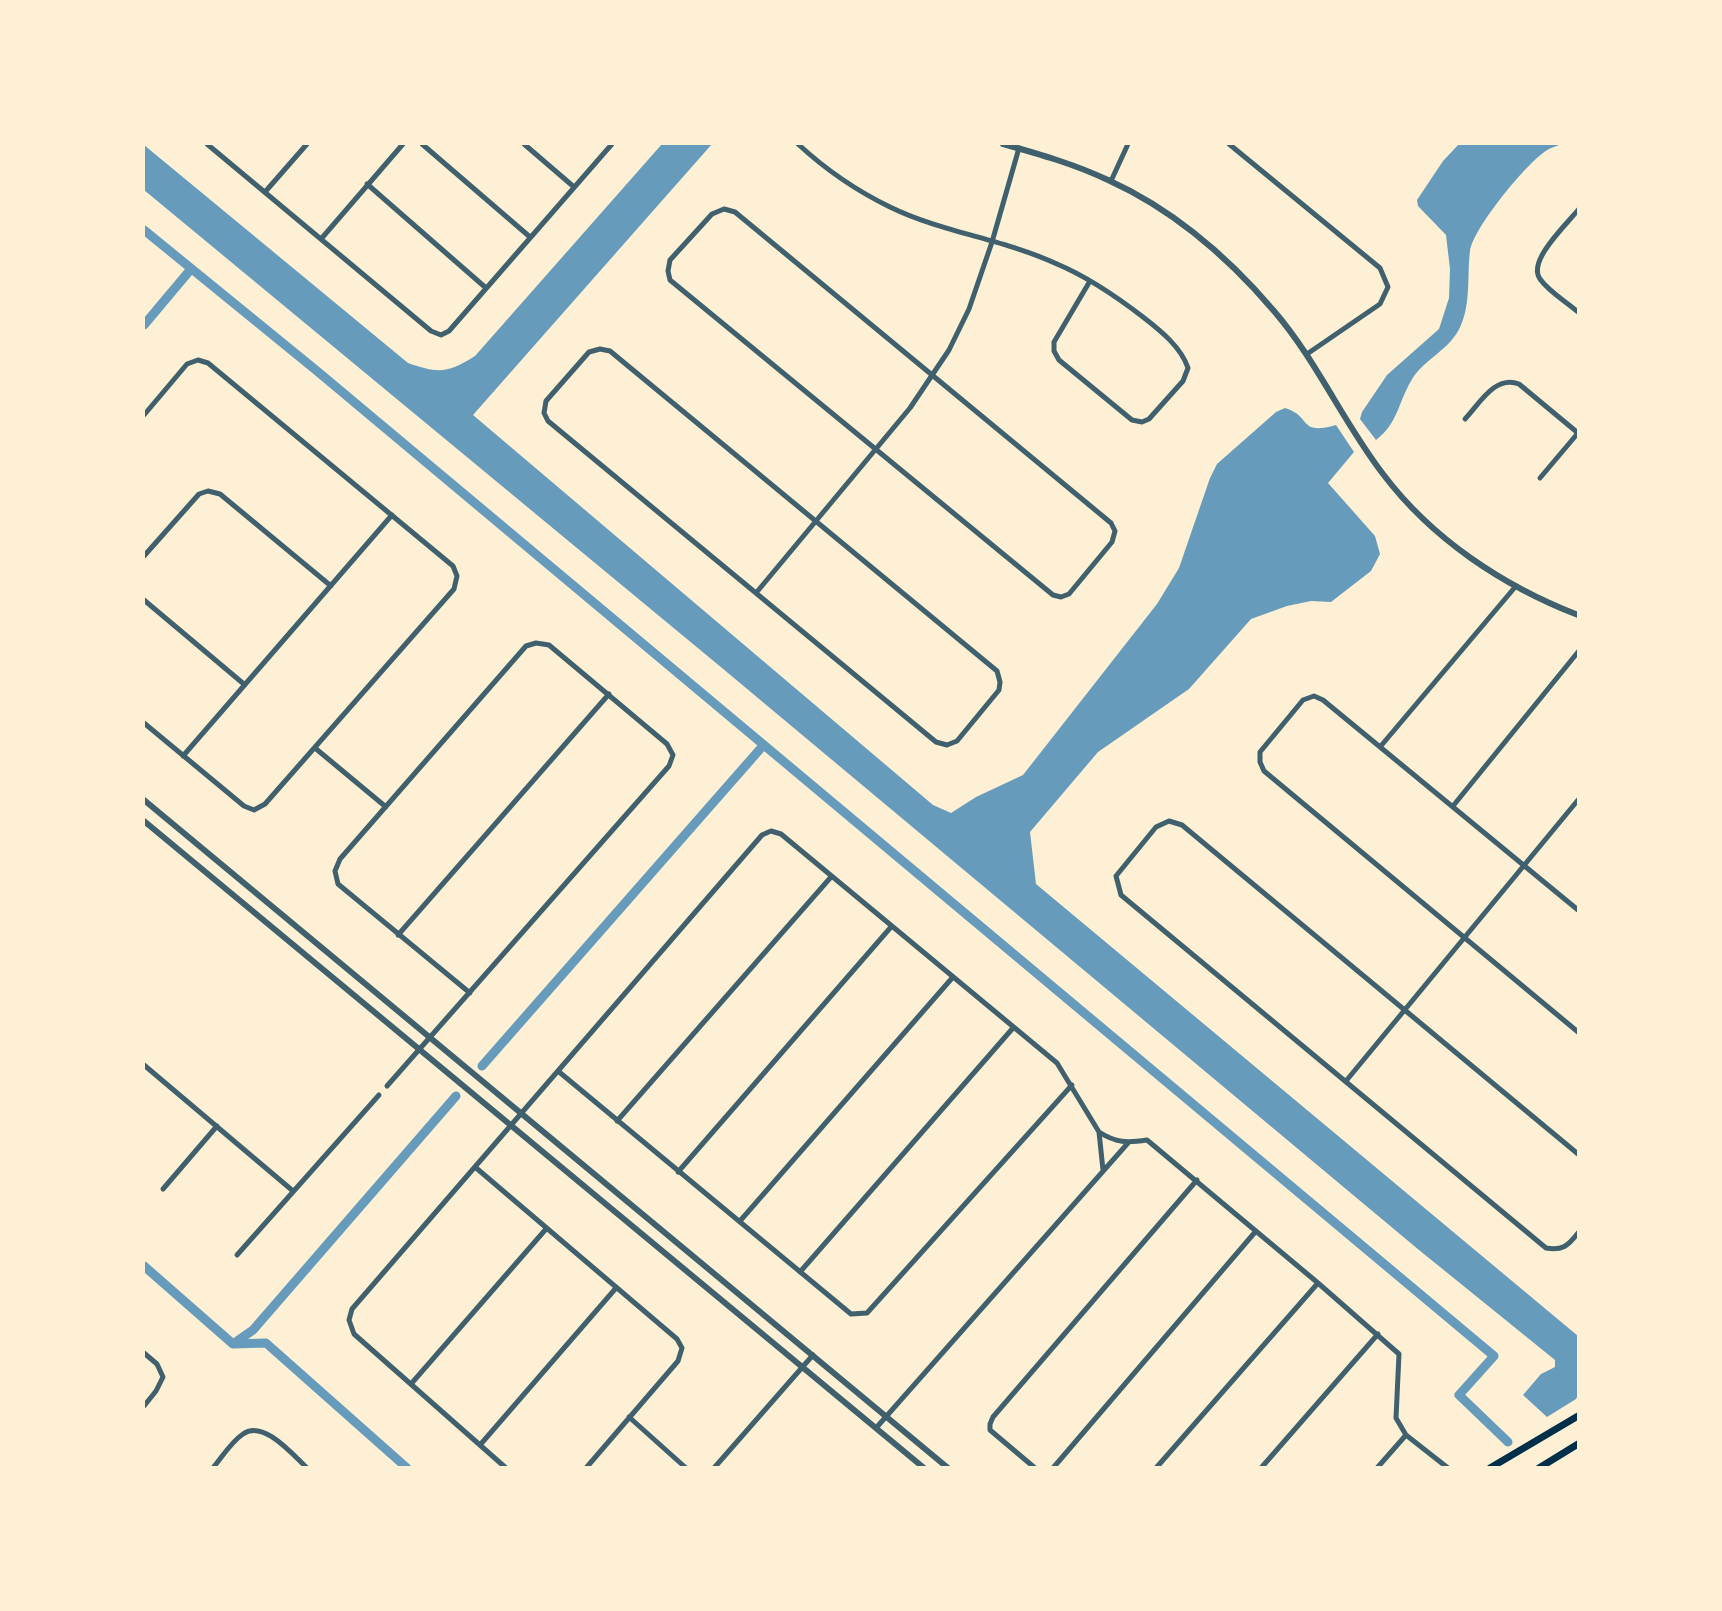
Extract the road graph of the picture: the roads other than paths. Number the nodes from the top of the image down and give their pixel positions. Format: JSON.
{"nodes":[{"id":1,"x":206,"y":144,"type":"edge"},
{"id":2,"x":307,"y":144,"type":"edge"},
{"id":3,"x":403,"y":144,"type":"edge"},
{"id":4,"x":422,"y":144,"type":"edge"},
{"id":5,"x":524,"y":144,"type":"edge"},
{"id":6,"x":612,"y":144,"type":"edge"},
{"id":7,"x":798,"y":144,"type":"edge"},
{"id":8,"x":1003,"y":144,"type":"edge"},
{"id":9,"x":1128,"y":144,"type":"edge"},
{"id":10,"x":1229,"y":144,"type":"edge"},
{"id":11,"x":1019,"y":148,"type":"junction"},
{"id":12,"x":1111,"y":181,"type":"junction"},
{"id":13,"x":368,"y":184,"type":"junction"},
{"id":14,"x":574,"y":187,"type":"junction"},
{"id":15,"x":265,"y":192,"type":"junction"},
{"id":16,"x":1578,"y":211,"type":"edge"},
{"id":17,"x":530,"y":237,"type":"junction"},
{"id":18,"x":321,"y":239,"type":"junction"},
{"id":19,"x":992,"y":242,"type":"junction"},
{"id":20,"x":1090,"y":281,"type":"junction"},
{"id":21,"x":486,"y":289,"type":"junction"},
{"id":22,"x":1578,"y":312,"type":"edge"},
{"id":23,"x":1307,"y":354,"type":"junction"},
{"id":24,"x":933,"y":377,"type":"junction"},
{"id":25,"x":144,"y":415,"type":"edge"},
{"id":26,"x":1465,"y":419,"type":"dead end"},
{"id":27,"x":1578,"y":433,"type":"edge"},
{"id":28,"x":876,"y":450,"type":"junction"},
{"id":29,"x":1540,"y":478,"type":"dead end"},
{"id":30,"x":393,"y":515,"type":"junction"},
{"id":31,"x":816,"y":523,"type":"junction"},
{"id":32,"x":144,"y":556,"type":"edge"},
{"id":33,"x":331,"y":586,"type":"junction"},
{"id":34,"x":1516,"y":586,"type":"junction"},
{"id":35,"x":756,"y":593,"type":"junction"},
{"id":36,"x":144,"y":600,"type":"edge"},
{"id":37,"x":1578,"y":615,"type":"edge"},
{"id":38,"x":1578,"y":652,"type":"edge"},
{"id":39,"x":245,"y":685,"type":"junction"},
{"id":40,"x":608,"y":694,"type":"junction"},
{"id":41,"x":144,"y":723,"type":"edge"},
{"id":42,"x":1380,"y":747,"type":"junction"},
{"id":43,"x":315,"y":748,"type":"junction"},
{"id":44,"x":183,"y":756,"type":"junction"},
{"id":45,"x":144,"y":800,"type":"edge"},
{"id":46,"x":1578,"y":800,"type":"edge"},
{"id":47,"x":386,"y":807,"type":"junction"},
{"id":48,"x":1452,"y":807,"type":"junction"},
{"id":49,"x":144,"y":821,"type":"edge"},
{"id":50,"x":1525,"y":866,"type":"junction"},
{"id":51,"x":831,"y":877,"type":"junction"},
{"id":52,"x":1578,"y":910,"type":"edge"},
{"id":53,"x":891,"y":927,"type":"junction"},
{"id":54,"x":398,"y":935,"type":"junction"},
{"id":55,"x":1464,"y":937,"type":"junction"},
{"id":56,"x":953,"y":977,"type":"junction"},
{"id":57,"x":470,"y":993,"type":"junction"},
{"id":58,"x":1405,"y":1010,"type":"junction"},
{"id":59,"x":1013,"y":1028,"type":"junction"},
{"id":60,"x":1578,"y":1032,"type":"edge"},
{"id":61,"x":431,"y":1039,"type":"junction"},
{"id":62,"x":420,"y":1050,"type":"junction"},
{"id":63,"x":144,"y":1067,"type":"edge"},
{"id":64,"x":558,"y":1071,"type":"junction"},
{"id":65,"x":1346,"y":1081,"type":"junction"},
{"id":66,"x":1072,"y":1085,"type":"junction"},
{"id":67,"x":387,"y":1086,"type":"dead end"},
{"id":68,"x":379,"y":1095,"type":"dead end"},
{"id":69,"x":521,"y":1113,"type":"junction"},
{"id":70,"x":617,"y":1121,"type":"junction"},
{"id":71,"x":511,"y":1125,"type":"junction"},
{"id":72,"x":217,"y":1126,"type":"junction"},
{"id":73,"x":1099,"y":1132,"type":"junction"},
{"id":74,"x":1128,"y":1143,"type":"junction"},
{"id":75,"x":1578,"y":1154,"type":"edge"},
{"id":76,"x":475,"y":1167,"type":"junction"},
{"id":77,"x":1102,"y":1170,"type":"junction"},
{"id":78,"x":678,"y":1172,"type":"junction"},
{"id":79,"x":1196,"y":1180,"type":"junction"},
{"id":80,"x":163,"y":1189,"type":"dead end"},
{"id":81,"x":293,"y":1191,"type":"junction"},
{"id":82,"x":740,"y":1221,"type":"junction"},
{"id":83,"x":547,"y":1229,"type":"junction"},
{"id":84,"x":1256,"y":1231,"type":"junction"},
{"id":85,"x":1578,"y":1233,"type":"edge"},
{"id":86,"x":237,"y":1255,"type":"dead end"},
{"id":87,"x":800,"y":1272,"type":"junction"},
{"id":88,"x":1318,"y":1283,"type":"junction"},
{"id":89,"x":616,"y":1288,"type":"junction"},
{"id":90,"x":1378,"y":1334,"type":"junction"},
{"id":91,"x":144,"y":1353,"type":"edge"},
{"id":92,"x":813,"y":1355,"type":"junction"},
{"id":93,"x":803,"y":1367,"type":"junction"},
{"id":94,"x":411,"y":1384,"type":"junction"},
{"id":95,"x":144,"y":1406,"type":"edge"},
{"id":96,"x":887,"y":1416,"type":"junction"},
{"id":97,"x":1578,"y":1416,"type":"edge"},
{"id":98,"x":629,"y":1417,"type":"junction"},
{"id":99,"x":876,"y":1428,"type":"junction"},
{"id":100,"x":1406,"y":1434,"type":"junction"},
{"id":101,"x":1578,"y":1444,"type":"edge"},
{"id":102,"x":480,"y":1445,"type":"junction"},
{"id":103,"x":212,"y":1468,"type":"edge"},
{"id":104,"x":307,"y":1468,"type":"edge"},
{"id":105,"x":506,"y":1468,"type":"edge"},
{"id":106,"x":586,"y":1468,"type":"edge"},
{"id":107,"x":686,"y":1468,"type":"edge"},
{"id":108,"x":714,"y":1468,"type":"edge"},
{"id":109,"x":924,"y":1468,"type":"edge"},
{"id":110,"x":948,"y":1468,"type":"edge"},
{"id":111,"x":1035,"y":1468,"type":"edge"},
{"id":112,"x":1052,"y":1468,"type":"edge"},
{"id":113,"x":1156,"y":1468,"type":"edge"},
{"id":114,"x":1261,"y":1468,"type":"edge"},
{"id":115,"x":1377,"y":1468,"type":"edge"},
{"id":116,"x":1448,"y":1468,"type":"edge"},
{"id":117,"x":1490,"y":1468,"type":"edge"},
{"id":118,"x":1539,"y":1468,"type":"edge"}],
"edges":[{"from":1,"to":15,"type":"street"},
{"from":2,"to":15,"type":"street"},
{"from":3,"to":13,"type":"street"},
{"from":4,"to":17,"type":"street"},
{"from":5,"to":14,"type":"street"},
{"from":6,"to":14,"type":"street"},
{"from":7,"to":19,"type":"street"},
{"from":8,"to":11,"type":"street"},
{"from":9,"to":12,"type":"street"},
{"from":10,"to":23,"type":"street"},
{"from":11,"to":12,"type":"street"},
{"from":11,"to":19,"type":"street"},
{"from":12,"to":23,"type":"street"},
{"from":13,"to":18,"type":"street"},
{"from":13,"to":21,"type":"street"},
{"from":14,"to":17,"type":"street"},
{"from":15,"to":18,"type":"street"},
{"from":16,"to":22,"type":"street"},
{"from":17,"to":21,"type":"street"},
{"from":18,"to":21,"type":"street"},
{"from":19,"to":20,"type":"street"},
{"from":19,"to":24,"type":"street"},
{"from":20,"to":20,"type":"street"},
{"from":23,"to":34,"type":"street"},
{"from":24,"to":28,"type":"street"},
{"from":24,"to":28,"type":"street"},
{"from":24,"to":28,"type":"street"},
{"from":25,"to":30,"type":"street"},
{"from":26,"to":27,"type":"street"},
{"from":27,"to":29,"type":"street"},
{"from":28,"to":31,"type":"street"},
{"from":30,"to":33,"type":"street"},
{"from":30,"to":43,"type":"street"},
{"from":31,"to":35,"type":"street"},
{"from":31,"to":35,"type":"street"},
{"from":31,"to":35,"type":"street"},
{"from":32,"to":33,"type":"street"},
{"from":33,"to":39,"type":"street"},
{"from":34,"to":37,"type":"street"},
{"from":34,"to":42,"type":"street"},
{"from":36,"to":39,"type":"street"},
{"from":38,"to":48,"type":"street"},
{"from":39,"to":44,"type":"street"},
{"from":40,"to":47,"type":"street"},
{"from":40,"to":54,"type":"street"},
{"from":40,"to":57,"type":"street"},
{"from":41,"to":44,"type":"street"},
{"from":42,"to":48,"type":"street"},
{"from":42,"to":55,"type":"street"},
{"from":43,"to":44,"type":"street"},
{"from":43,"to":47,"type":"street"},
{"from":45,"to":61,"type":"street"},
{"from":46,"to":50,"type":"street"},
{"from":47,"to":54,"type":"street"},
{"from":48,"to":50,"type":"street"},
{"from":49,"to":62,"type":"street"},
{"from":50,"to":52,"type":"street"},
{"from":50,"to":55,"type":"street"},
{"from":51,"to":53,"type":"street"},
{"from":51,"to":64,"type":"street"},
{"from":51,"to":70,"type":"street"},
{"from":53,"to":56,"type":"street"},
{"from":53,"to":78,"type":"street"},
{"from":54,"to":57,"type":"street"},
{"from":55,"to":58,"type":"street"},
{"from":55,"to":60,"type":"street"},
{"from":56,"to":59,"type":"street"},
{"from":56,"to":82,"type":"street"},
{"from":57,"to":61,"type":"street"},
{"from":58,"to":65,"type":"street"},
{"from":58,"to":65,"type":"street"},
{"from":58,"to":75,"type":"street"},
{"from":59,"to":66,"type":"street"},
{"from":59,"to":87,"type":"street"},
{"from":61,"to":62,"type":"street"},
{"from":61,"to":69,"type":"street"},
{"from":62,"to":67,"type":"street"},
{"from":62,"to":71,"type":"street"},
{"from":63,"to":72,"type":"street"},
{"from":64,"to":69,"type":"street"},
{"from":64,"to":70,"type":"street"},
{"from":65,"to":85,"type":"street"},
{"from":66,"to":73,"type":"street"},
{"from":66,"to":87,"type":"street"},
{"from":68,"to":81,"type":"street"},
{"from":69,"to":71,"type":"street"},
{"from":69,"to":92,"type":"street"},
{"from":70,"to":78,"type":"street"},
{"from":71,"to":76,"type":"street"},
{"from":71,"to":93,"type":"street"},
{"from":72,"to":80,"type":"street"},
{"from":72,"to":81,"type":"street"},
{"from":73,"to":74,"type":"street"},
{"from":73,"to":77,"type":"street"},
{"from":74,"to":77,"type":"street"},
{"from":74,"to":79,"type":"street"},
{"from":76,"to":83,"type":"street"},
{"from":76,"to":94,"type":"street"},
{"from":77,"to":96,"type":"street"},
{"from":78,"to":82,"type":"street"},
{"from":79,"to":84,"type":"street"},
{"from":79,"to":111,"type":"street"},
{"from":81,"to":86,"type":"street"},
{"from":82,"to":87,"type":"street"},
{"from":83,"to":89,"type":"street"},
{"from":83,"to":94,"type":"street"},
{"from":84,"to":88,"type":"street"},
{"from":84,"to":112,"type":"street"},
{"from":88,"to":90,"type":"street"},
{"from":88,"to":113,"type":"street"},
{"from":89,"to":98,"type":"street"},
{"from":89,"to":102,"type":"street"},
{"from":90,"to":100,"type":"street"},
{"from":90,"to":114,"type":"street"},
{"from":91,"to":95,"type":"street"},
{"from":92,"to":93,"type":"street"},
{"from":92,"to":96,"type":"street"},
{"from":93,"to":99,"type":"street"},
{"from":93,"to":108,"type":"street"},
{"from":94,"to":102,"type":"street"},
{"from":96,"to":99,"type":"street"},
{"from":96,"to":110,"type":"street"},
{"from":97,"to":117,"type":"main road"},
{"from":98,"to":106,"type":"street"},
{"from":98,"to":107,"type":"street"},
{"from":99,"to":109,"type":"street"},
{"from":100,"to":115,"type":"street"},
{"from":100,"to":116,"type":"street"},
{"from":101,"to":118,"type":"main road"},
{"from":102,"to":105,"type":"street"},
{"from":103,"to":104,"type":"street"}]}
